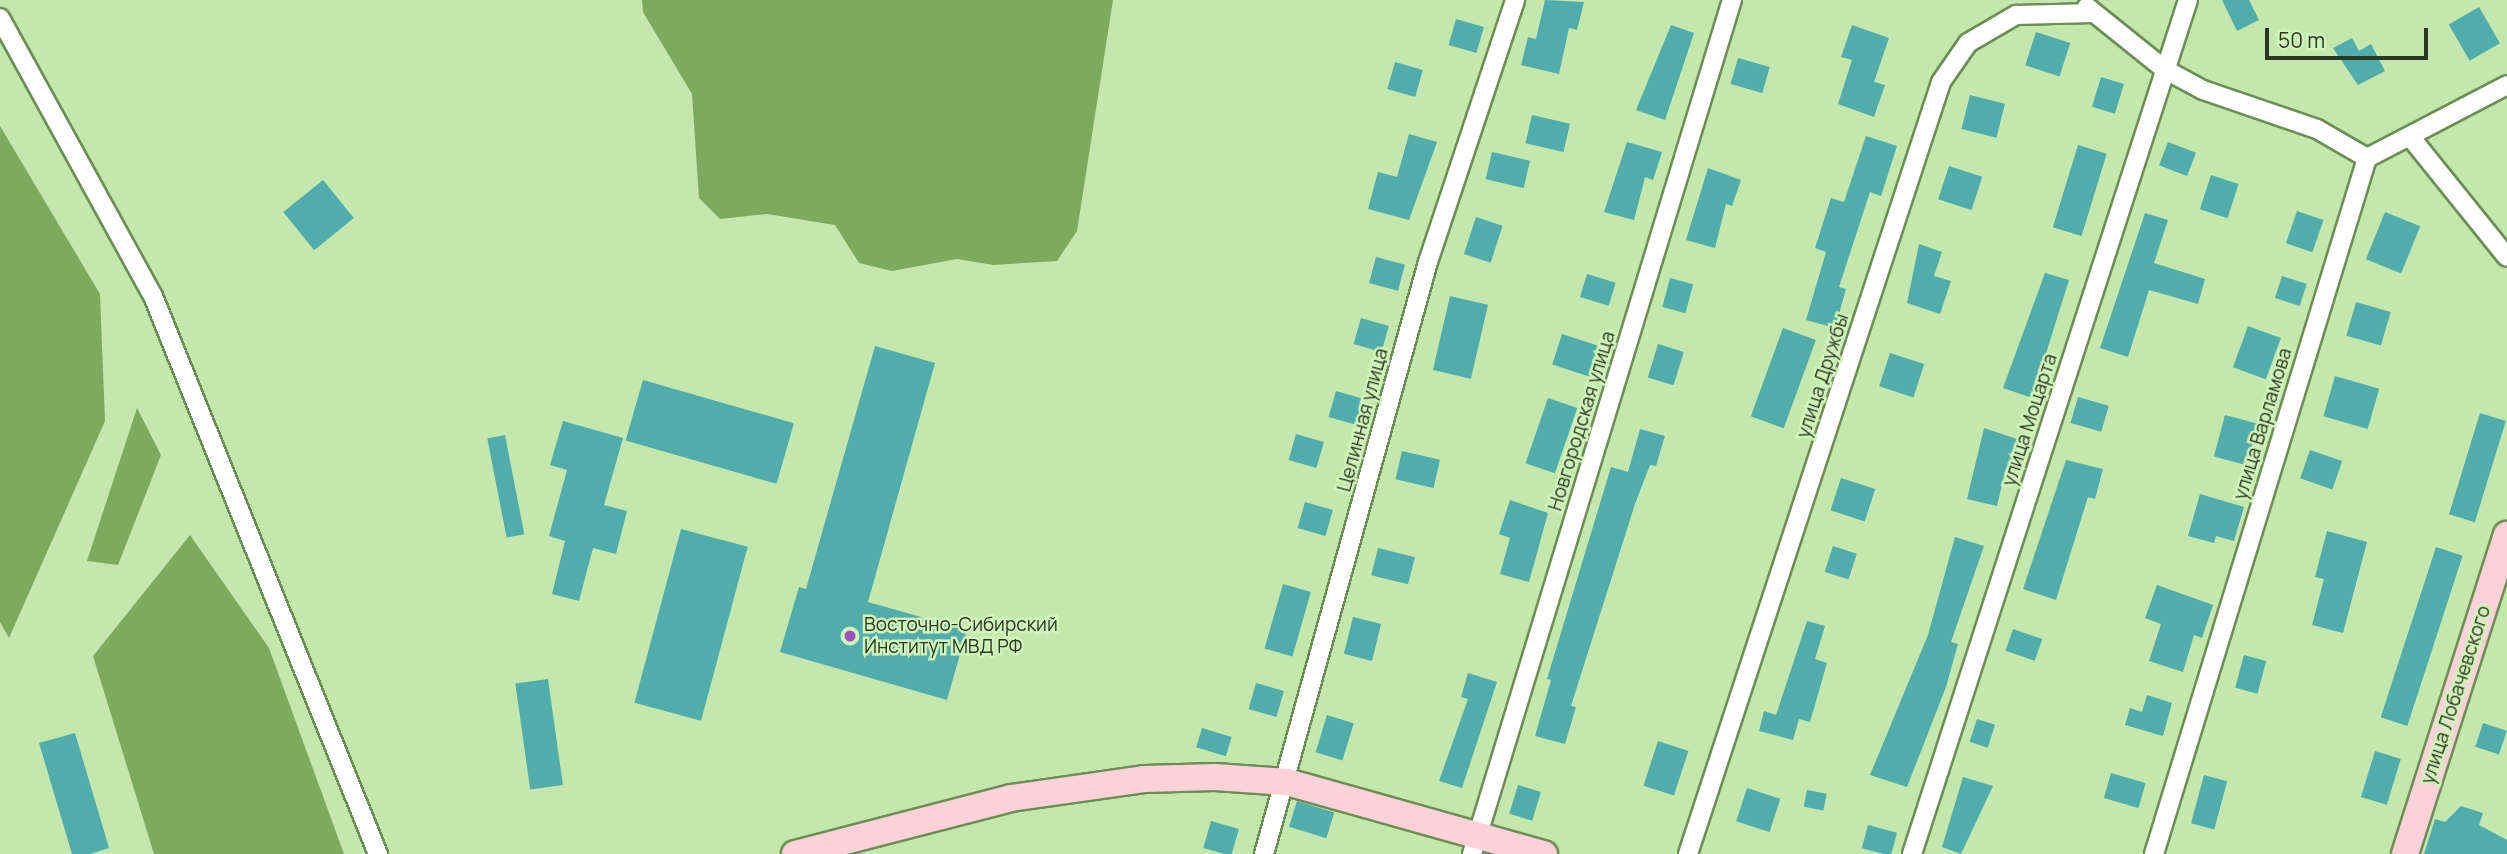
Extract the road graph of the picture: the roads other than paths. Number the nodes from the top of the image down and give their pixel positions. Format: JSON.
{"nodes":[{"id":1,"x":1515,"y":0,"type":"edge"},
{"id":2,"x":1732,"y":0,"type":"edge"},
{"id":3,"x":2079,"y":0,"type":"edge"},
{"id":4,"x":2188,"y":0,"type":"edge"},
{"id":5,"x":2094,"y":13,"type":"junction"},
{"id":6,"x":0,"y":18,"type":"edge"},
{"id":7,"x":2165,"y":69,"type":"junction"},
{"id":8,"x":2507,"y":85,"type":"edge"},
{"id":9,"x":2412,"y":139,"type":"junction"},
{"id":10,"x":2367,"y":159,"type":"junction"},
{"id":11,"x":2507,"y":257,"type":"edge"},
{"id":12,"x":2507,"y":535,"type":"edge"},
{"id":13,"x":1287,"y":782,"type":"junction"},
{"id":14,"x":1475,"y":844,"type":"edge"},
{"id":15,"x":379,"y":854,"type":"edge"},
{"id":16,"x":795,"y":854,"type":"edge"},
{"id":17,"x":1264,"y":854,"type":"edge"},
{"id":18,"x":1544,"y":854,"type":"edge"},
{"id":19,"x":1688,"y":854,"type":"edge"},
{"id":20,"x":1912,"y":854,"type":"edge"},
{"id":21,"x":2154,"y":854,"type":"edge"},
{"id":22,"x":2405,"y":854,"type":"edge"}],
"edges":[{"from":1,"to":13,"type":"street","name":"Целинная улица"},
{"from":2,"to":14,"type":"street","name":"Новгородская улица"},
{"from":3,"to":5,"type":"street"},
{"from":4,"to":7,"type":"street","name":"улица Моцарта"},
{"from":5,"to":7,"type":"street"},
{"from":5,"to":19,"type":"street","name":"улица Дружбы"},
{"from":6,"to":15,"type":"street"},
{"from":7,"to":10,"type":"street"},
{"from":7,"to":20,"type":"street","name":"улица Моцарта"},
{"from":8,"to":9,"type":"street"},
{"from":9,"to":10,"type":"street"},
{"from":9,"to":11,"type":"street"},
{"from":10,"to":21,"type":"street","name":"улица Варламова"},
{"from":12,"to":22,"type":"street","name":"улица Лобачевского"},
{"from":13,"to":14,"type":"street"},
{"from":13,"to":16,"type":"street"},
{"from":13,"to":17,"type":"street","name":"Целинная улица"},
{"from":14,"to":18,"type":"street"}]}
